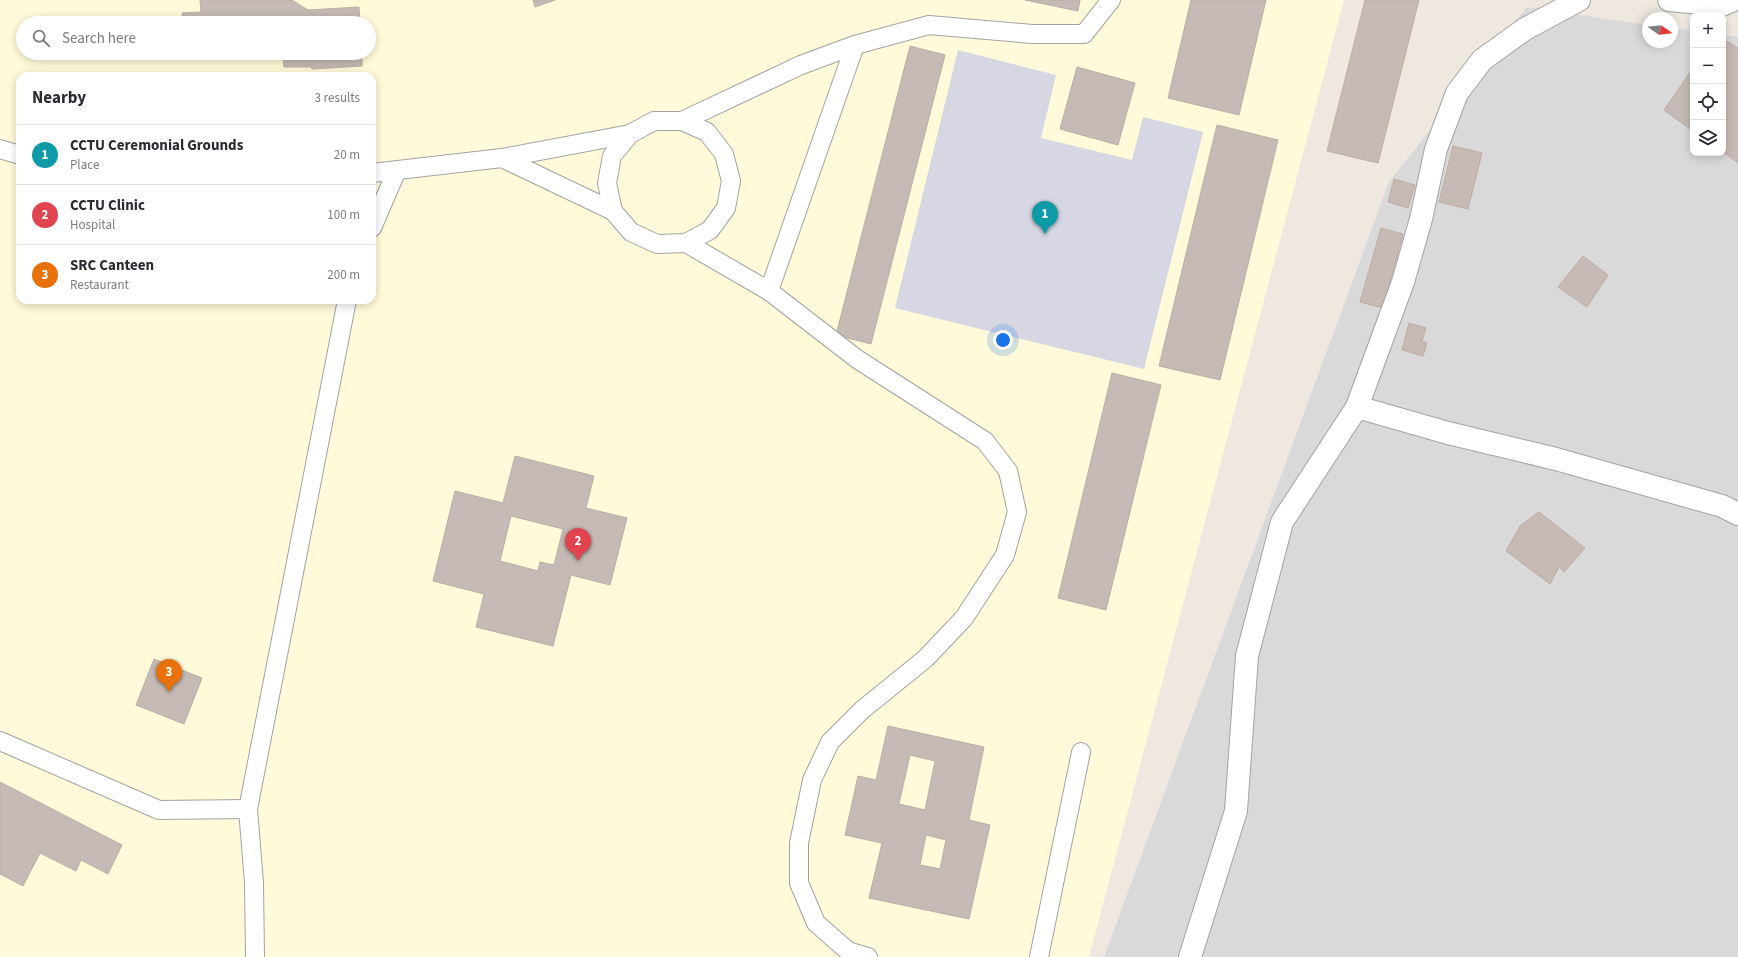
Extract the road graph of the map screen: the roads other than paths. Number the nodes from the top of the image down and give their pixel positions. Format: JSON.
{"nodes":[{"id":1,"x":1111,"y":0,"type":"edge"},
{"id":2,"x":1579,"y":0,"type":"edge"},
{"id":3,"x":1670,"y":0,"type":"edge"},
{"id":4,"x":1733,"y":0,"type":"edge"},
{"id":5,"x":855,"y":45,"type":"junction"},
{"id":6,"x":682,"y":121,"type":"junction"},
{"id":7,"x":630,"y":134,"type":"junction"},
{"id":8,"x":0,"y":149,"type":"edge"},
{"id":9,"x":16,"y":154,"type":"edge"},
{"id":10,"x":502,"y":158,"type":"junction"},
{"id":11,"x":397,"y":170,"type":"junction"},
{"id":12,"x":376,"y":173,"type":"edge"},
{"id":13,"x":613,"y":211,"type":"junction"},
{"id":14,"x":376,"y":219,"type":"edge"},
{"id":15,"x":686,"y":243,"type":"junction"},
{"id":16,"x":769,"y":291,"type":"junction"},
{"id":17,"x":346,"y":304,"type":"edge"},
{"id":18,"x":1357,"y":407,"type":"junction"},
{"id":19,"x":1738,"y":514,"type":"edge"},
{"id":20,"x":0,"y":741,"type":"edge"},
{"id":21,"x":1081,"y":752,"type":"dead end"},
{"id":22,"x":248,"y":809,"type":"junction"},
{"id":23,"x":254,"y":957,"type":"edge"},
{"id":24,"x":868,"y":957,"type":"edge"},
{"id":25,"x":1039,"y":957,"type":"edge"},
{"id":26,"x":1190,"y":957,"type":"edge"}],
"edges":[{"from":1,"to":5,"type":"lane"},
{"from":2,"to":18,"type":"street"},
{"from":3,"to":4,"type":"street"},
{"from":5,"to":6,"type":"lane"},
{"from":5,"to":16,"type":"lane"},
{"from":6,"to":7,"type":"lane"},
{"from":6,"to":15,"type":"lane"},
{"from":7,"to":10,"type":"lane"},
{"from":7,"to":13,"type":"lane"},
{"from":8,"to":9,"type":"lane"},
{"from":10,"to":11,"type":"lane"},
{"from":10,"to":13,"type":"lane"},
{"from":11,"to":12,"type":"lane"},
{"from":11,"to":14,"type":"lane"},
{"from":13,"to":15,"type":"lane"},
{"from":15,"to":16,"type":"lane"},
{"from":16,"to":24,"type":"lane"},
{"from":17,"to":22,"type":"lane"},
{"from":18,"to":19,"type":"street"},
{"from":18,"to":26,"type":"street"},
{"from":20,"to":22,"type":"lane"},
{"from":21,"to":25,"type":"lane"},
{"from":22,"to":23,"type":"lane"}]}
